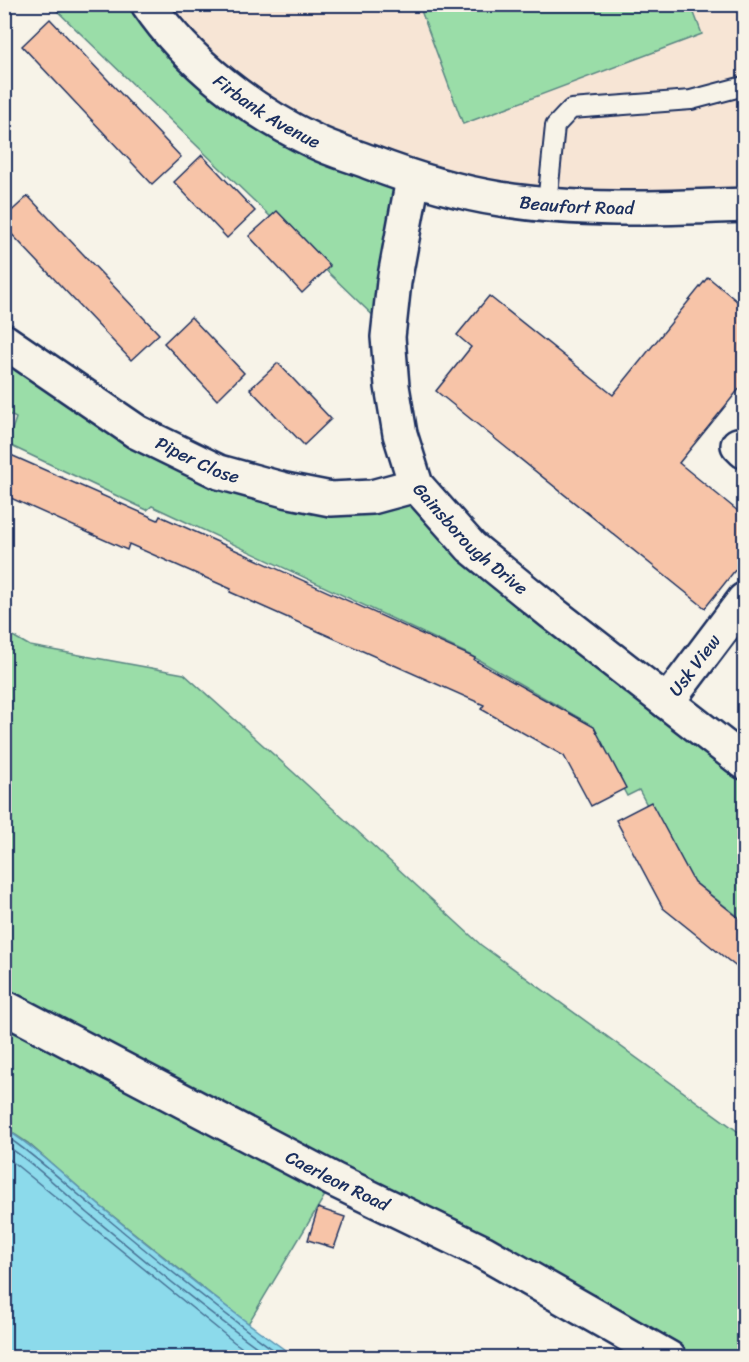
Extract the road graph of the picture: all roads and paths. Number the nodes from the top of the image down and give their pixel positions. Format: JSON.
{"nodes":[{"id":1,"x":148,"y":4,"type":"edge"},
{"id":2,"x":744,"y":86,"type":"edge"},
{"id":3,"x":413,"y":179,"type":"junction"},
{"id":4,"x":547,"y":204,"type":"junction"},
{"id":5,"x":744,"y":205,"type":"edge"},
{"id":6,"x":4,"y":341,"type":"edge"},
{"id":7,"x":416,"y":486,"type":"junction"},
{"id":8,"x":744,"y":600,"type":"edge"},
{"id":9,"x":667,"y":702,"type":"junction"},
{"id":10,"x":744,"y":762,"type":"edge"},
{"id":11,"x":4,"y":1007,"type":"edge"},
{"id":12,"x":669,"y":1358,"type":"edge"}],
"edges":[{"from":1,"to":3,"type":"street","name":"Firbank Avenue"},
{"from":2,"to":4,"type":"lane"},
{"from":3,"to":4,"type":"street","name":"Beaufort Road"},
{"from":3,"to":7,"type":"street","name":"Gainsborough Drive"},
{"from":4,"to":5,"type":"street","name":"Beaufort Road"},
{"from":6,"to":7,"type":"street","name":"Piper Close"},
{"from":7,"to":9,"type":"street","name":"Gainsborough Drive"},
{"from":8,"to":9,"type":"street","name":"Usk View"},
{"from":9,"to":10,"type":"street","name":"Gainsborough Drive"},
{"from":11,"to":12,"type":"street","name":"Caerleon Road"}]}
